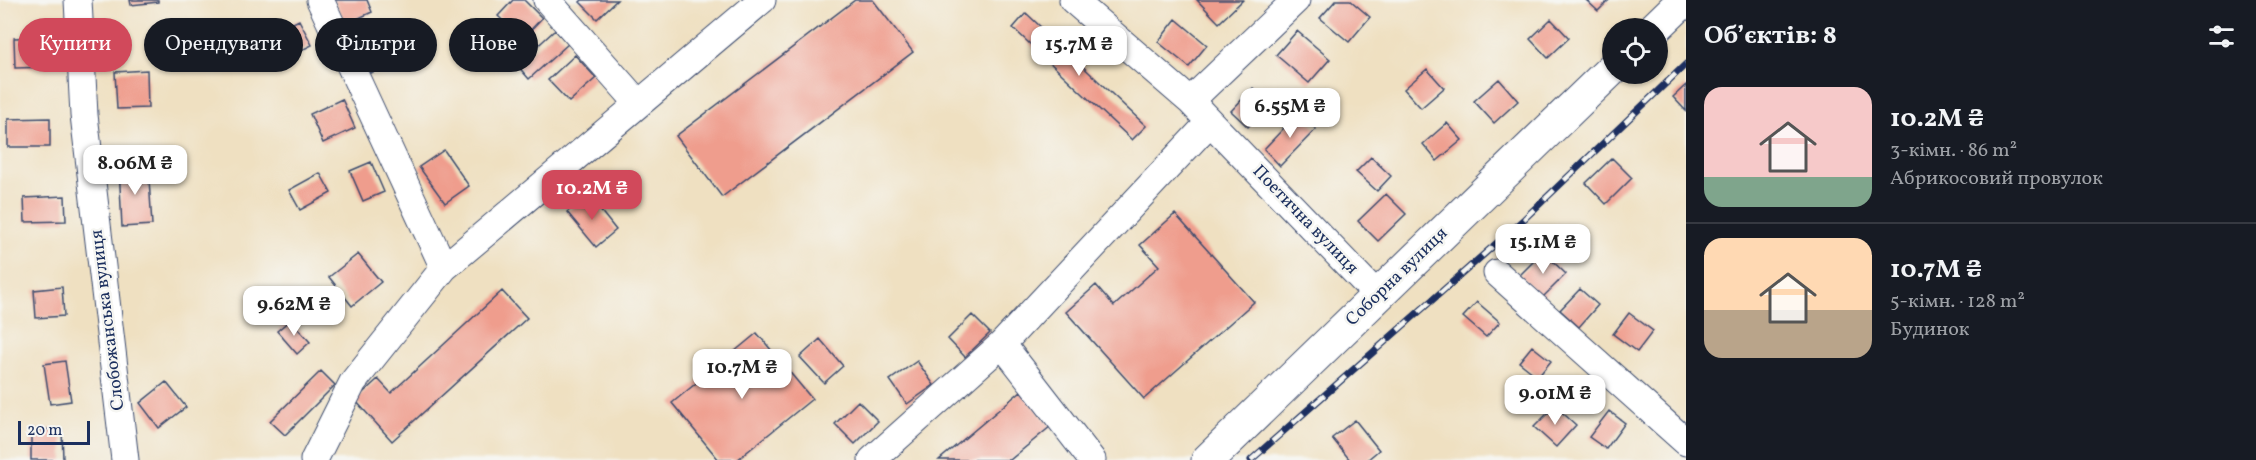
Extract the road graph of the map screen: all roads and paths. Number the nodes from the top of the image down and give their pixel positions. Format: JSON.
{"nodes":[{"id":1,"x":78,"y":0,"type":"edge"},
{"id":2,"x":320,"y":0,"type":"edge"},
{"id":3,"x":548,"y":0,"type":"edge"},
{"id":4,"x":762,"y":0,"type":"edge"},
{"id":5,"x":1073,"y":0,"type":"edge"},
{"id":6,"x":1296,"y":0,"type":"edge"},
{"id":7,"x":1683,"y":6,"type":"edge"},
{"id":8,"x":1667,"y":18,"type":"edge"},
{"id":9,"x":1602,"y":79,"type":"edge"},
{"id":10,"x":1190,"y":100,"type":"junction"},
{"id":11,"x":638,"y":102,"type":"junction"},
{"id":12,"x":1210,"y":122,"type":"junction"},
{"id":13,"x":444,"y":268,"type":"junction"},
{"id":14,"x":1497,"y":273,"type":"dead end"},
{"id":15,"x":1377,"y":295,"type":"junction"},
{"id":16,"x":1002,"y":344,"type":"junction"},
{"id":17,"x":1686,"y":442,"type":"edge"},
{"id":18,"x":125,"y":460,"type":"edge"},
{"id":19,"x":314,"y":460,"type":"edge"},
{"id":20,"x":872,"y":460,"type":"edge"},
{"id":21,"x":1092,"y":460,"type":"edge"},
{"id":22,"x":1208,"y":460,"type":"edge"}],
"edges":[{"from":1,"to":18,"type":"street","name":"Слобожанська вулиця"},
{"from":2,"to":13,"type":"street"},
{"from":3,"to":11,"type":"street"},
{"from":4,"to":11,"type":"street"},
{"from":5,"to":10,"type":"street","name":"Поетична вулиця"},
{"from":6,"to":10,"type":"street"},
{"from":7,"to":8,"type":"street"},
{"from":9,"to":15,"type":"street","name":"Соборна вулиця"},
{"from":10,"to":12,"type":"street","name":"Поетична вулиця"},
{"from":11,"to":13,"type":"street"},
{"from":12,"to":15,"type":"street","name":"Поетична вулиця"},
{"from":12,"to":16,"type":"street"},
{"from":13,"to":19,"type":"street"},
{"from":14,"to":17,"type":"street"},
{"from":15,"to":22,"type":"street","name":"Соборна вулиця"},
{"from":16,"to":20,"type":"street"},
{"from":16,"to":21,"type":"street"}]}
